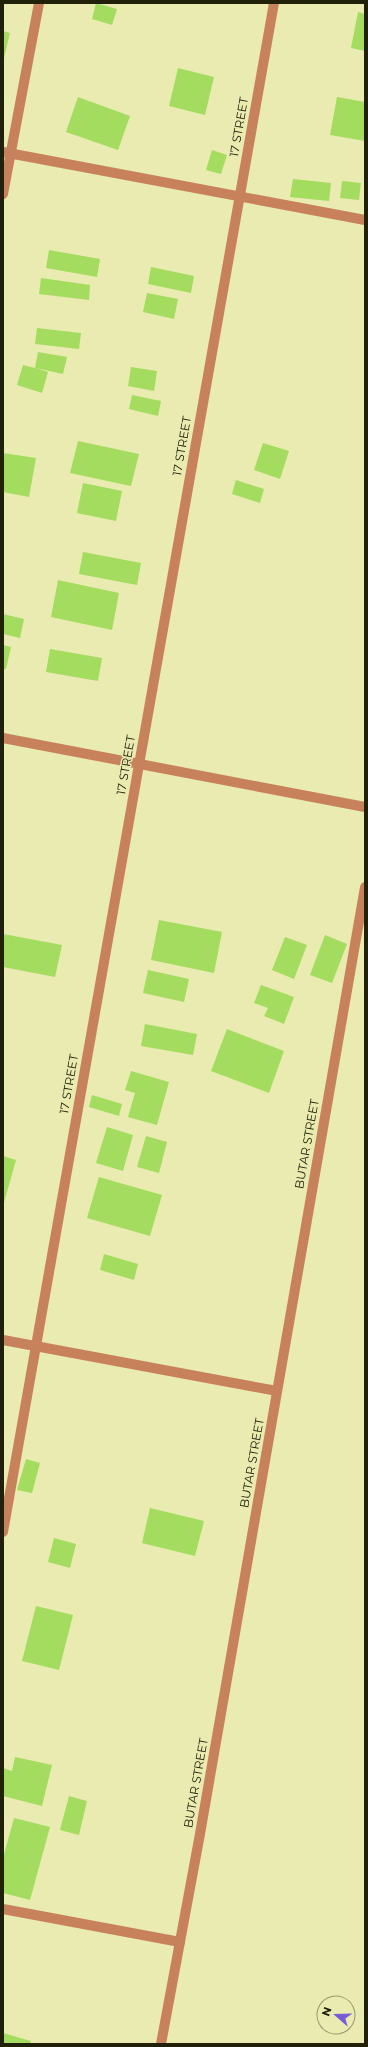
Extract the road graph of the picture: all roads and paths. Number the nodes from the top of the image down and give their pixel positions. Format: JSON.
{"nodes":[{"id":1,"x":39,"y":3,"type":"edge"},
{"id":2,"x":274,"y":3,"type":"edge"},
{"id":3,"x":7,"y":153,"type":"edge"},
{"id":4,"x":3,"y":194,"type":"edge"},
{"id":5,"x":240,"y":196,"type":"junction"},
{"id":6,"x":365,"y":220,"type":"edge"},
{"id":7,"x":3,"y":738,"type":"edge"},
{"id":8,"x":139,"y":764,"type":"junction"},
{"id":9,"x":365,"y":807,"type":"edge"},
{"id":10,"x":365,"y":887,"type":"edge"},
{"id":11,"x":3,"y":1340,"type":"edge"},
{"id":12,"x":36,"y":1346,"type":"junction"},
{"id":13,"x":277,"y":1391,"type":"junction"},
{"id":14,"x":3,"y":1532,"type":"edge"},
{"id":15,"x":3,"y":1909,"type":"edge"},
{"id":16,"x":180,"y":1942,"type":"junction"},
{"id":17,"x":161,"y":2044,"type":"edge"}],
"edges":[{"from":1,"to":3,"type":"street"},
{"from":2,"to":5,"type":"street","name":"17 STREET"},
{"from":3,"to":4,"type":"street"},
{"from":3,"to":5,"type":"street"},
{"from":5,"to":6,"type":"street"},
{"from":5,"to":8,"type":"street","name":"17 STREET"},
{"from":7,"to":8,"type":"street"},
{"from":8,"to":9,"type":"street"},
{"from":8,"to":12,"type":"street","name":"17 STREET"},
{"from":10,"to":13,"type":"street","name":"BUTAR STREET"},
{"from":11,"to":12,"type":"street"},
{"from":12,"to":13,"type":"street"},
{"from":12,"to":14,"type":"street","name":"17 STREET"},
{"from":13,"to":16,"type":"street","name":"BUTAR STREET"},
{"from":15,"to":16,"type":"street"},
{"from":16,"to":17,"type":"street","name":"BUTAR STREET"}]}
